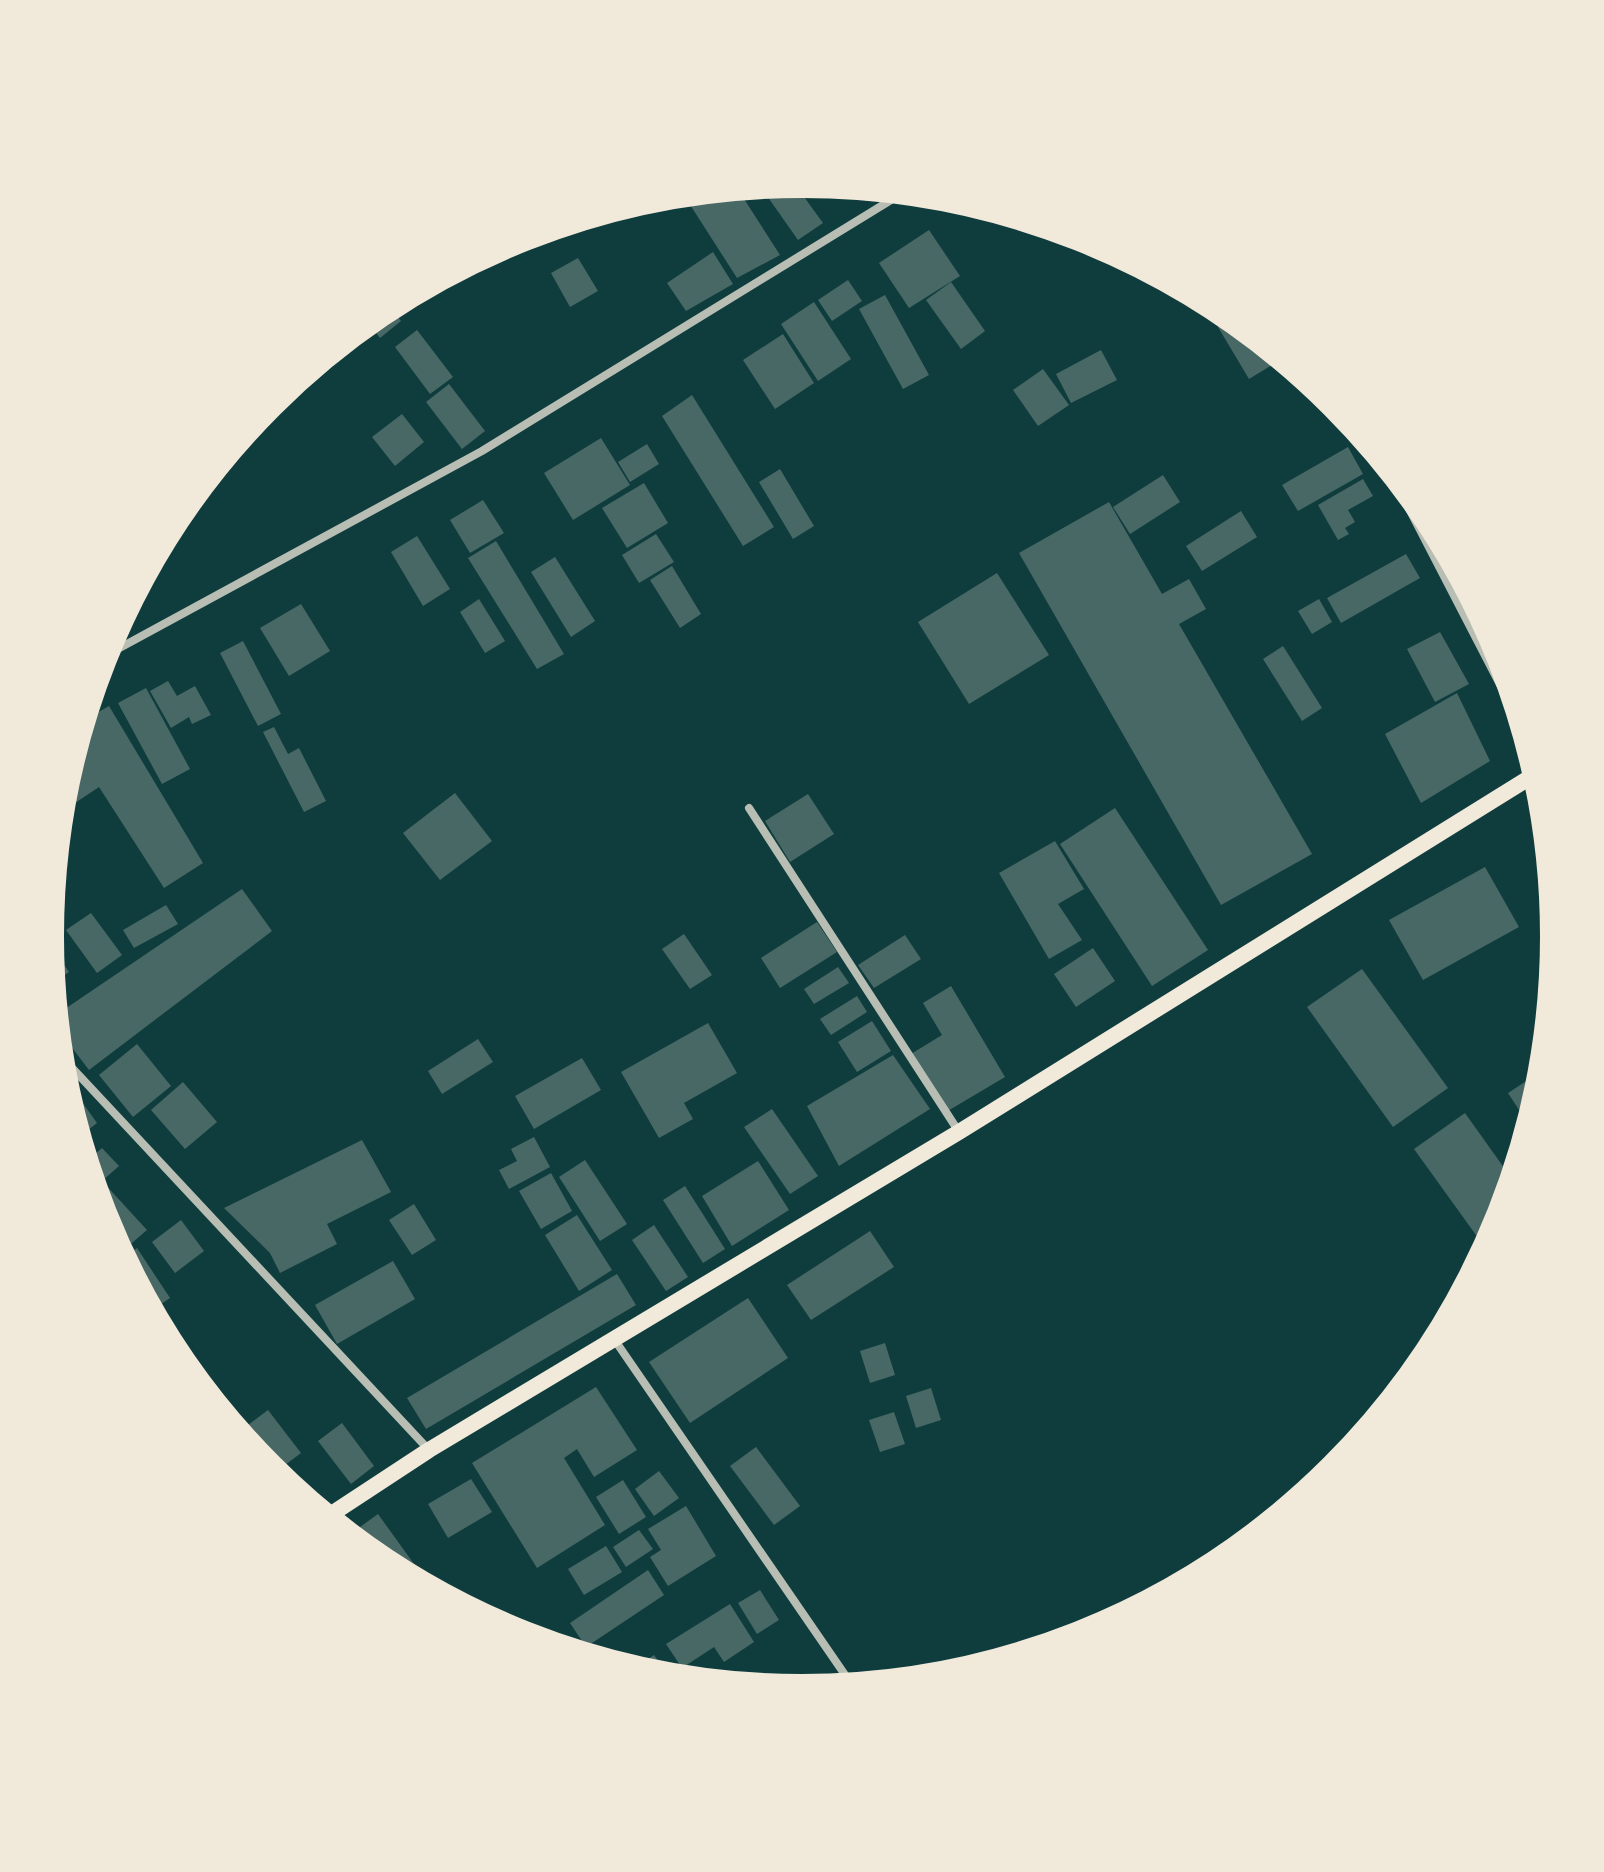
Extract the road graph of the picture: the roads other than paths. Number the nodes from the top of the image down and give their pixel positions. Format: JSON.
{"nodes":[{"id":1,"x":889,"y":201,"type":"edge"},
{"id":2,"x":1420,"y":529,"type":"edge"},
{"id":3,"x":121,"y":647,"type":"edge"},
{"id":4,"x":1492,"y":670,"type":"edge"},
{"id":5,"x":1525,"y":780,"type":"edge"},
{"id":6,"x":749,"y":808,"type":"dead end"},
{"id":7,"x":74,"y":1070,"type":"edge"},
{"id":8,"x":959,"y":1132,"type":"junction"},
{"id":9,"x":614,"y":1339,"type":"junction"},
{"id":10,"x":429,"y":1450,"type":"junction"},
{"id":11,"x":337,"y":1511,"type":"edge"},
{"id":12,"x":845,"y":1674,"type":"edge"}],
"edges":[{"from":1,"to":3,"type":"street"},
{"from":2,"to":4,"type":"street"},
{"from":5,"to":8,"type":"main road"},
{"from":6,"to":8,"type":"street"},
{"from":7,"to":10,"type":"street"},
{"from":8,"to":9,"type":"main road"},
{"from":9,"to":10,"type":"main road"},
{"from":9,"to":12,"type":"street"},
{"from":10,"to":11,"type":"main road"}]}
